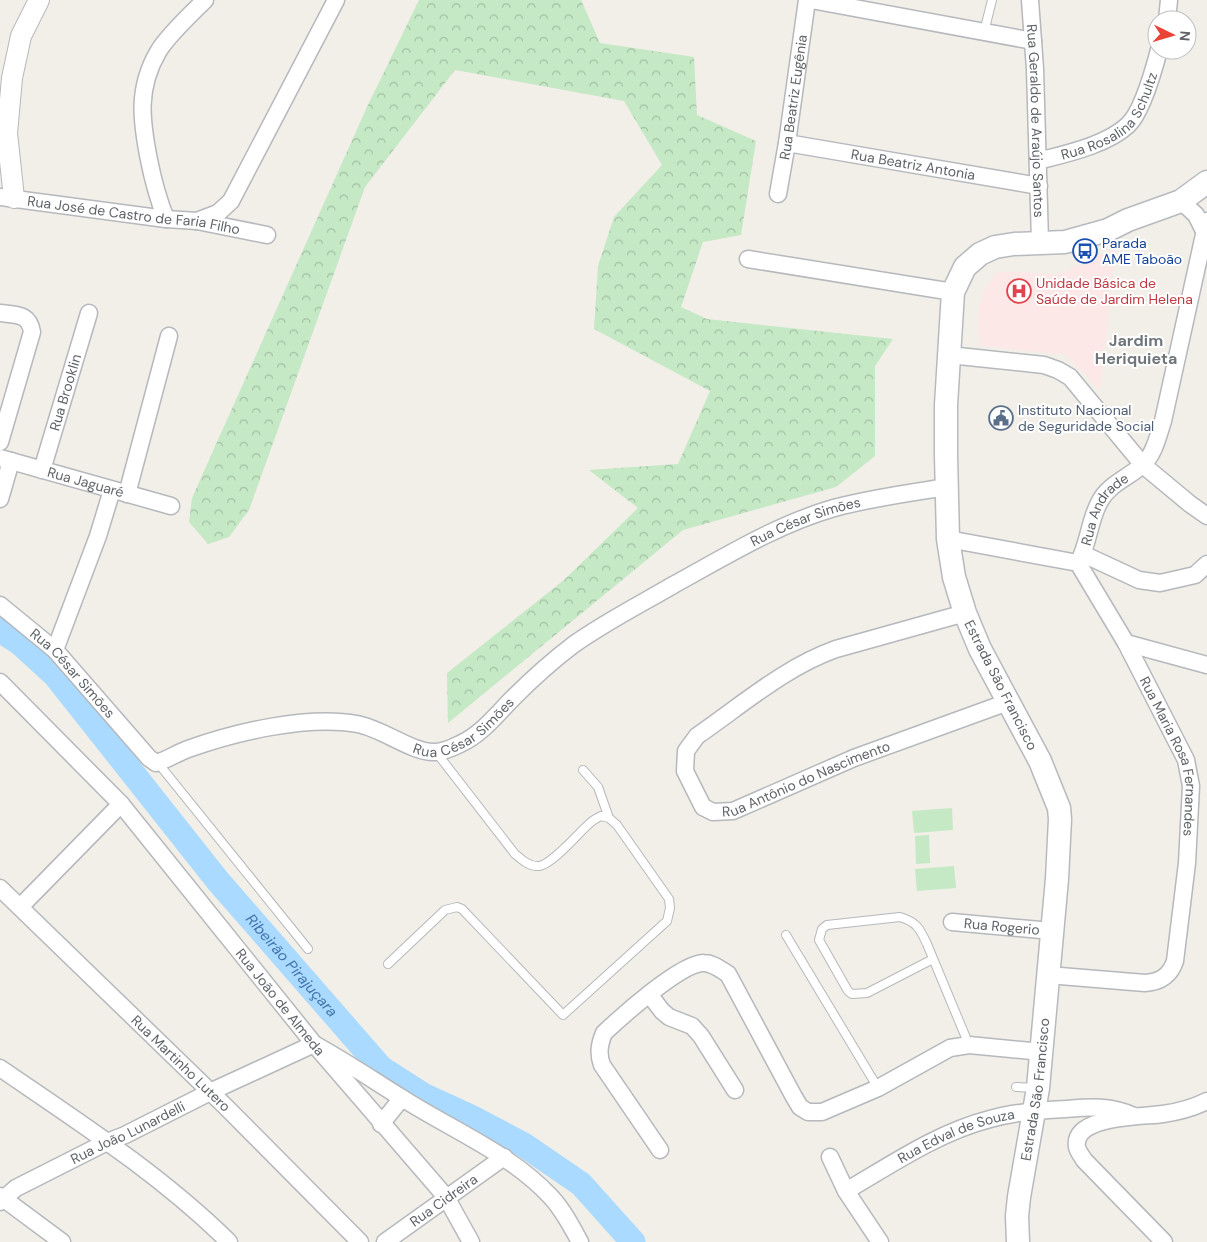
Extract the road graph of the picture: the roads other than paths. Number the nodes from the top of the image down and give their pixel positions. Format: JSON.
{"nodes":[{"id":1,"x":39,"y":0,"type":"edge"},
{"id":2,"x":205,"y":0,"type":"edge"},
{"id":3,"x":336,"y":0,"type":"edge"},
{"id":4,"x":809,"y":0,"type":"edge"},
{"id":5,"x":992,"y":0,"type":"edge"},
{"id":6,"x":1030,"y":0,"type":"edge"},
{"id":7,"x":984,"y":32,"type":"junction"},
{"id":8,"x":1033,"y":41,"type":"junction"},
{"id":9,"x":1156,"y":60,"type":"edge"},
{"id":10,"x":787,"y":143,"type":"junction"},
{"id":11,"x":1038,"y":161,"type":"junction"},
{"id":12,"x":1207,"y":182,"type":"edge"},
{"id":13,"x":1039,"y":186,"type":"junction"},
{"id":14,"x":778,"y":194,"type":"dead end"},
{"id":15,"x":7,"y":197,"type":"edge"},
{"id":16,"x":1181,"y":200,"type":"junction"},
{"id":17,"x":166,"y":219,"type":"junction"},
{"id":18,"x":197,"y":221,"type":"junction"},
{"id":19,"x":1206,"y":227,"type":"edge"},
{"id":20,"x":267,"y":235,"type":"dead end"},
{"id":21,"x":1040,"y":242,"type":"junction"},
{"id":22,"x":748,"y":259,"type":"dead end"},
{"id":23,"x":953,"y":292,"type":"junction"},
{"id":24,"x":0,"y":313,"type":"edge"},
{"id":25,"x":89,"y":313,"type":"dead end"},
{"id":26,"x":169,"y":336,"type":"dead end"},
{"id":27,"x":950,"y":355,"type":"junction"},
{"id":28,"x":7,"y":395,"type":"edge"},
{"id":29,"x":0,"y":442,"type":"edge"},
{"id":30,"x":5,"y":460,"type":"edge"},
{"id":31,"x":1143,"y":465,"type":"junction"},
{"id":32,"x":42,"y":470,"type":"junction"},
{"id":33,"x":947,"y":487,"type":"junction"},
{"id":34,"x":120,"y":492,"type":"junction"},
{"id":35,"x":0,"y":498,"type":"edge"},
{"id":36,"x":171,"y":506,"type":"dead end"},
{"id":37,"x":1207,"y":516,"type":"edge"},
{"id":38,"x":948,"y":539,"type":"junction"},
{"id":39,"x":1081,"y":559,"type":"junction"},
{"id":40,"x":1207,"y":564,"type":"edge"},
{"id":41,"x":0,"y":605,"type":"edge"},
{"id":42,"x":964,"y":613,"type":"junction"},
{"id":43,"x":1126,"y":643,"type":"junction"},
{"id":44,"x":55,"y":650,"type":"junction"},
{"id":45,"x":1207,"y":665,"type":"edge"},
{"id":46,"x":0,"y":682,"type":"edge"},
{"id":47,"x":1008,"y":702,"type":"junction"},
{"id":48,"x":436,"y":752,"type":"junction"},
{"id":49,"x":158,"y":763,"type":"junction"},
{"id":50,"x":583,"y":770,"type":"dead end"},
{"id":51,"x":121,"y":804,"type":"junction"},
{"id":52,"x":609,"y":818,"type":"junction"},
{"id":53,"x":0,"y":888,"type":"edge"},
{"id":54,"x":20,"y":906,"type":"junction"},
{"id":55,"x":952,"y":922,"type":"dead end"},
{"id":56,"x":1052,"y":931,"type":"junction"},
{"id":57,"x":786,"y":935,"type":"dead end"},
{"id":58,"x":308,"y":949,"type":"dead end"},
{"id":59,"x":933,"y":959,"type":"junction"},
{"id":60,"x":388,"y":964,"type":"dead end"},
{"id":61,"x":1048,"y":975,"type":"junction"},
{"id":62,"x":649,"y":994,"type":"junction"},
{"id":63,"x":314,"y":1044,"type":"junction"},
{"id":64,"x":969,"y":1045,"type":"junction"},
{"id":65,"x":1042,"y":1052,"type":"junction"},
{"id":66,"x":0,"y":1068,"type":"edge"},
{"id":67,"x":1016,"y":1087,"type":"dead end"},
{"id":68,"x":878,"y":1088,"type":"junction"},
{"id":69,"x":1038,"y":1088,"type":"junction"},
{"id":70,"x":735,"y":1090,"type":"dead end"},
{"id":71,"x":210,"y":1092,"type":"junction"},
{"id":72,"x":402,"y":1098,"type":"junction"},
{"id":73,"x":1207,"y":1101,"type":"edge"},
{"id":74,"x":1035,"y":1111,"type":"junction"},
{"id":75,"x":1134,"y":1116,"type":"junction"},
{"id":76,"x":381,"y":1124,"type":"junction"},
{"id":77,"x":107,"y":1142,"type":"junction"},
{"id":78,"x":660,"y":1150,"type":"dead end"},
{"id":79,"x":504,"y":1157,"type":"junction"},
{"id":80,"x":830,"y":1157,"type":"dead end"},
{"id":81,"x":846,"y":1191,"type":"junction"},
{"id":82,"x":446,"y":1197,"type":"junction"},
{"id":83,"x":1,"y":1198,"type":"edge"},
{"id":84,"x":62,"y":1242,"type":"edge"},
{"id":85,"x":229,"y":1242,"type":"edge"},
{"id":86,"x":360,"y":1242,"type":"edge"},
{"id":87,"x":385,"y":1242,"type":"edge"},
{"id":88,"x":471,"y":1242,"type":"edge"},
{"id":89,"x":580,"y":1242,"type":"edge"},
{"id":90,"x":880,"y":1242,"type":"edge"},
{"id":91,"x":1018,"y":1242,"type":"edge"},
{"id":92,"x":1164,"y":1242,"type":"edge"}],
"edges":[{"from":1,"to":15,"type":"street"},
{"from":2,"to":17,"type":"street"},
{"from":3,"to":18,"type":"street"},
{"from":4,"to":7,"type":"street"},
{"from":4,"to":10,"type":"street","name":"Rua Beatriz Eugênia"},
{"from":5,"to":7,"type":"lane"},
{"from":6,"to":8,"type":"street","name":"Rua Geraldo de Araújo Santos"},
{"from":7,"to":8,"type":"street"},
{"from":8,"to":11,"type":"street","name":"Rua Geraldo de Araújo Santos"},
{"from":9,"to":11,"type":"street","name":"Rua Rosalina Schultz"},
{"from":10,"to":13,"type":"street","name":"Rua Beatriz Antonia"},
{"from":10,"to":14,"type":"street","name":"Rua Beatriz Eugênia"},
{"from":11,"to":13,"type":"street","name":"Rua Geraldo de Araújo Santos"},
{"from":12,"to":16,"type":"main road","name":"Estrada São Francisco"},
{"from":13,"to":21,"type":"street","name":"Rua Geraldo de Araújo Santos"},
{"from":15,"to":17,"type":"street","name":"Rua José de Castro de Faria Filho"},
{"from":16,"to":19,"type":"street"},
{"from":16,"to":21,"type":"main road","name":"Estrada São Francisco"},
{"from":17,"to":18,"type":"street","name":"Rua José de Castro de Faria Filho"},
{"from":18,"to":20,"type":"street","name":"Rua José de Castro de Faria Filho"},
{"from":19,"to":31,"type":"street"},
{"from":21,"to":23,"type":"main road","name":"Estrada São Francisco"},
{"from":22,"to":23,"type":"street"},
{"from":23,"to":27,"type":"main road","name":"Estrada São Francisco"},
{"from":24,"to":28,"type":"street"},
{"from":25,"to":32,"type":"street","name":"Rua Brooklin"},
{"from":26,"to":34,"type":"street"},
{"from":27,"to":31,"type":"street"},
{"from":27,"to":33,"type":"main road","name":"Estrada São Francisco"},
{"from":28,"to":29,"type":"street"},
{"from":30,"to":32,"type":"street","name":"Rua Jaguaré"},
{"from":30,"to":35,"type":"street"},
{"from":31,"to":37,"type":"street"},
{"from":31,"to":39,"type":"street","name":"Rua Andrade"},
{"from":32,"to":34,"type":"street","name":"Rua Jaguaré"},
{"from":33,"to":38,"type":"main road","name":"Estrada São Francisco"},
{"from":33,"to":48,"type":"street","name":"Rua César Simões"},
{"from":34,"to":36,"type":"street","name":"Rua Jaguaré"},
{"from":34,"to":44,"type":"street"},
{"from":38,"to":39,"type":"street"},
{"from":38,"to":42,"type":"main road","name":"Estrada São Francisco"},
{"from":39,"to":40,"type":"street"},
{"from":39,"to":43,"type":"street","name":"Rua Maria Rosa Fernandes"},
{"from":41,"to":44,"type":"street","name":"Rua César Simões"},
{"from":42,"to":47,"type":"main road","name":"Estrada São Francisco"},
{"from":42,"to":47,"type":"street","name":"Rua Antônio do Nascimento"},
{"from":43,"to":45,"type":"street"},
{"from":43,"to":61,"type":"street","name":"Rua Maria Rosa Fernandes"},
{"from":44,"to":49,"type":"street","name":"Rua César Simões"},
{"from":46,"to":51,"type":"street","name":"Rua João de Almeda"},
{"from":47,"to":56,"type":"main road","name":"Estrada São Francisco"},
{"from":48,"to":49,"type":"street","name":"Rua César Simões"},
{"from":48,"to":52,"type":"lane"},
{"from":49,"to":58,"type":"lane"},
{"from":50,"to":52,"type":"lane"},
{"from":51,"to":54,"type":"street"},
{"from":51,"to":63,"type":"street","name":"Rua João de Almeda"},
{"from":52,"to":60,"type":"lane"},
{"from":53,"to":54,"type":"street","name":"Rua Martinho Lutero"},
{"from":54,"to":71,"type":"street","name":"Rua Martinho Lutero"},
{"from":55,"to":56,"type":"street","name":"Rua Rogerio"},
{"from":56,"to":61,"type":"main road","name":"Estrada São Francisco"},
{"from":57,"to":68,"type":"lane"},
{"from":59,"to":59,"type":"lane"},
{"from":59,"to":64,"type":"lane"},
{"from":61,"to":65,"type":"main road","name":"Estrada São Francisco"},
{"from":62,"to":68,"type":"street"},
{"from":62,"to":70,"type":"street"},
{"from":62,"to":78,"type":"street"},
{"from":63,"to":71,"type":"street","name":"Rua João Lunardelli"},
{"from":63,"to":72,"type":"street"},
{"from":63,"to":76,"type":"street","name":"Rua João de Almeda"},
{"from":64,"to":65,"type":"street"},
{"from":64,"to":68,"type":"street"},
{"from":65,"to":69,"type":"main road","name":"Estrada São Francisco"},
{"from":66,"to":77,"type":"street"},
{"from":67,"to":69,"type":"lane"},
{"from":69,"to":74,"type":"main road","name":"Estrada São Francisco"},
{"from":71,"to":77,"type":"street","name":"Rua João Lunardelli"},
{"from":71,"to":86,"type":"street","name":"Rua Martinho Lutero"},
{"from":72,"to":76,"type":"street"},
{"from":72,"to":79,"type":"street"},
{"from":73,"to":75,"type":"street"},
{"from":74,"to":75,"type":"street","name":"Rua Edval de Souza"},
{"from":74,"to":81,"type":"street","name":"Rua Edval de Souza"},
{"from":74,"to":91,"type":"main road","name":"Estrada São Francisco"},
{"from":75,"to":92,"type":"street"},
{"from":76,"to":82,"type":"street","name":"Rua João de Almeda"},
{"from":77,"to":83,"type":"street","name":"Rua João Lunardelli"},
{"from":77,"to":85,"type":"street"},
{"from":79,"to":82,"type":"street","name":"Rua Cidreira"},
{"from":79,"to":89,"type":"street"},
{"from":80,"to":81,"type":"street"},
{"from":81,"to":90,"type":"street"},
{"from":82,"to":87,"type":"street","name":"Rua Cidreira"},
{"from":82,"to":88,"type":"street","name":"Rua João de Almeda"},
{"from":83,"to":84,"type":"street"}]}
